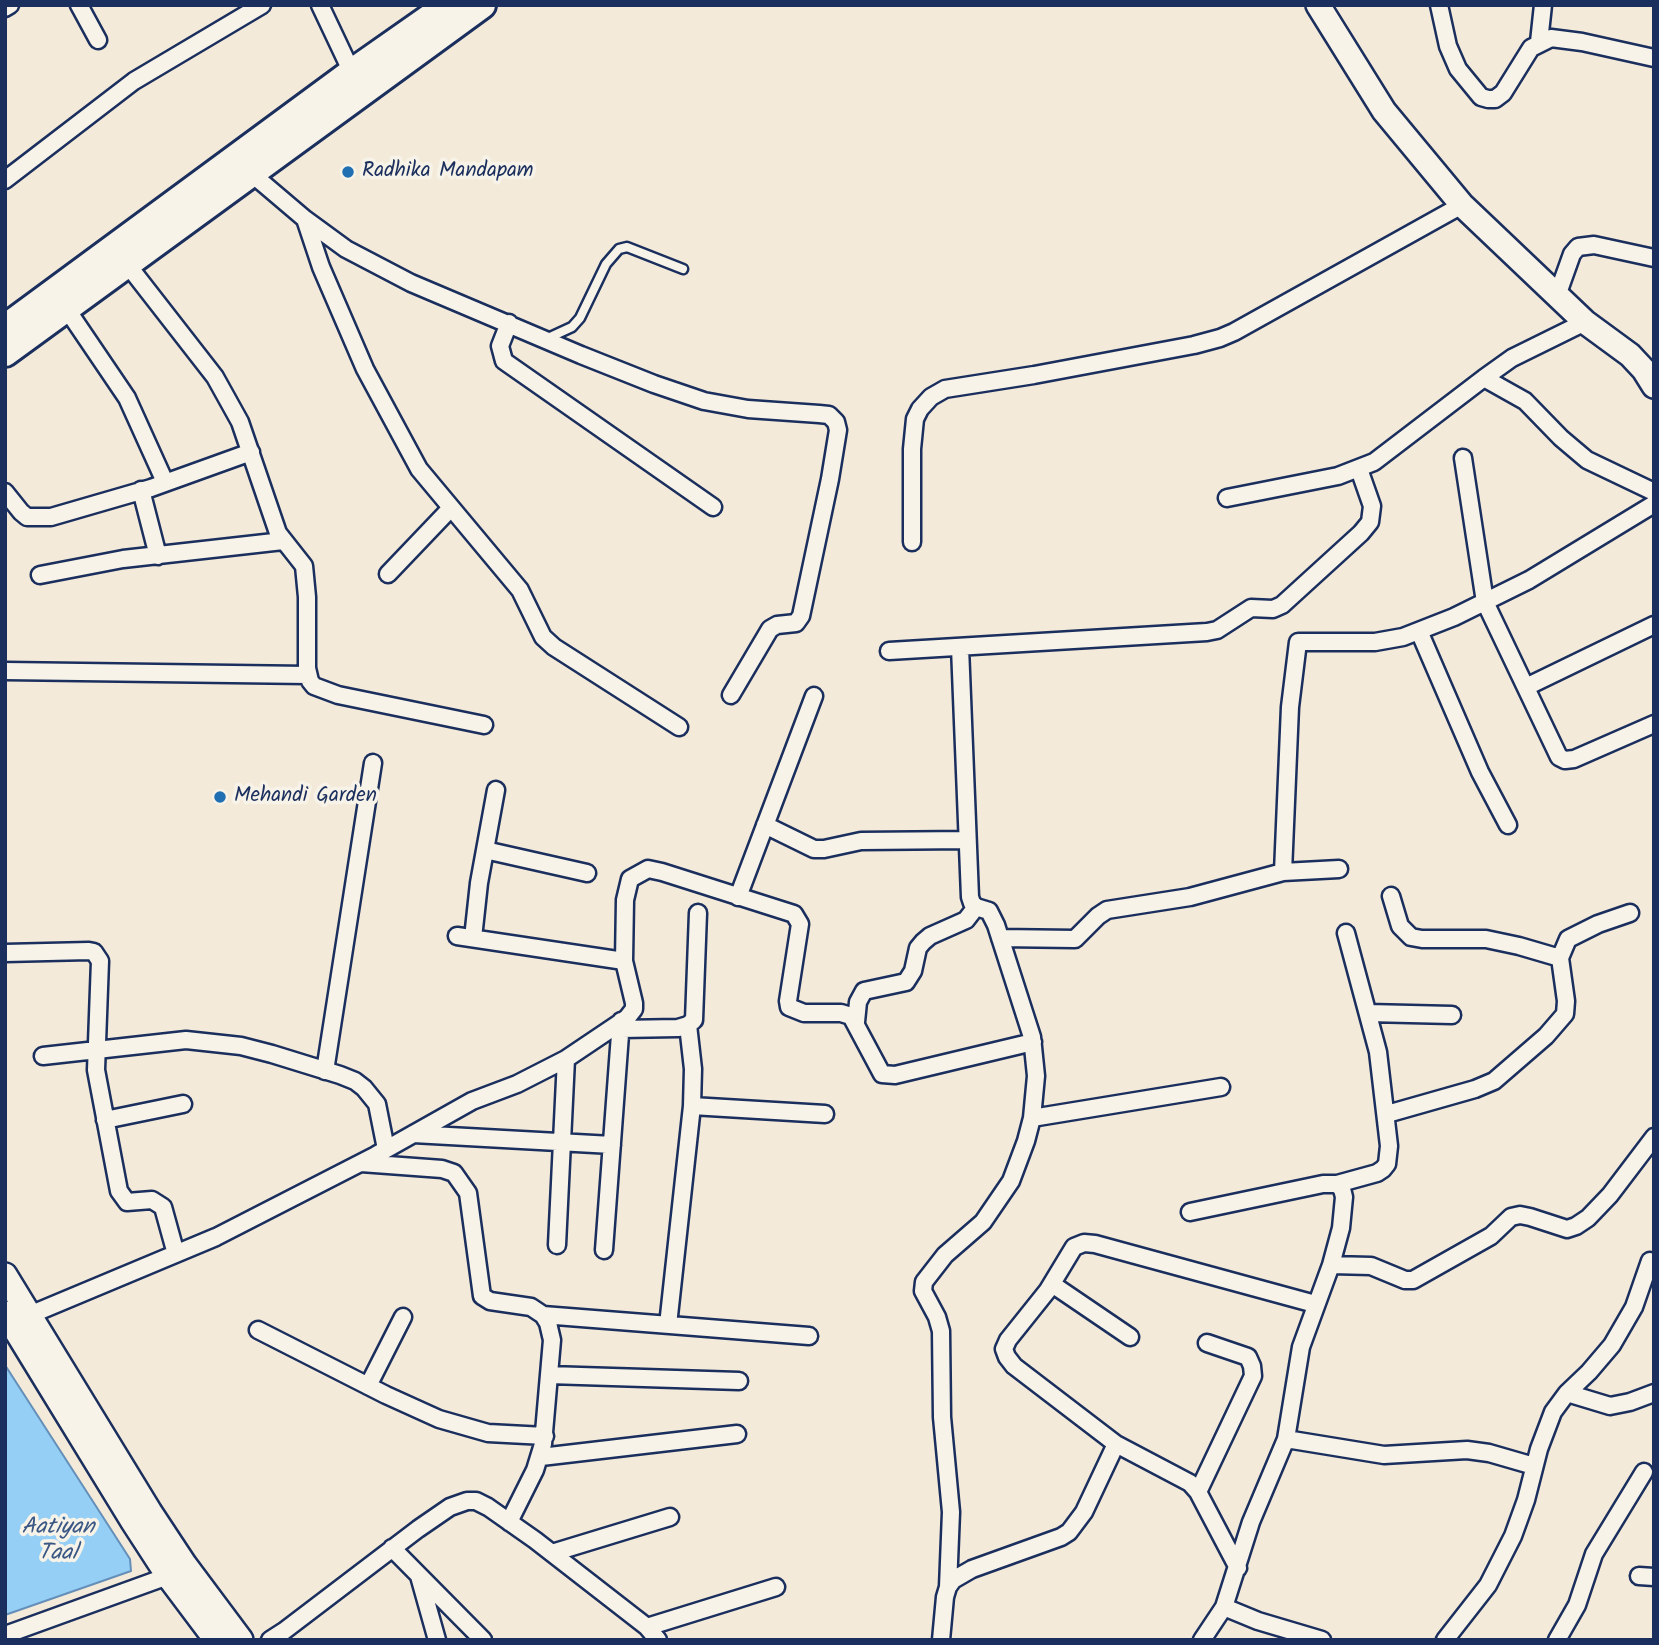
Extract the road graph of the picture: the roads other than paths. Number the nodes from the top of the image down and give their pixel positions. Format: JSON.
{"nodes":[{"id":1,"x":10,"y":5,"type":"edge"},
{"id":2,"x":79,"y":5,"type":"edge"},
{"id":3,"x":262,"y":5,"type":"edge"},
{"id":4,"x":320,"y":5,"type":"edge"},
{"id":5,"x":448,"y":5,"type":"edge"},
{"id":6,"x":482,"y":5,"type":"edge"},
{"id":7,"x":1318,"y":5,"type":"edge"},
{"id":8,"x":1439,"y":5,"type":"edge"},
{"id":9,"x":1543,"y":5,"type":"edge"},
{"id":10,"x":5,"y":8,"type":"edge"},
{"id":11,"x":98,"y":40,"type":"dead end"},
{"id":12,"x":1539,"y":42,"type":"junction"},
{"id":13,"x":1654,"y":58,"type":"edge"},
{"id":14,"x":358,"y":83,"type":"junction"},
{"id":15,"x":252,"y":174,"type":"junction"},
{"id":16,"x":5,"y":180,"type":"edge"},
{"id":17,"x":1462,"y":205,"type":"junction"},
{"id":18,"x":305,"y":219,"type":"junction"},
{"id":19,"x":1654,"y":258,"type":"edge"},
{"id":20,"x":127,"y":264,"type":"junction"},
{"id":21,"x":683,"y":268,"type":"dead end"},
{"id":22,"x":1557,"y":296,"type":"junction"},
{"id":23,"x":66,"y":308,"type":"junction"},
{"id":24,"x":1585,"y":322,"type":"junction"},
{"id":25,"x":509,"y":323,"type":"junction"},
{"id":26,"x":5,"y":328,"type":"edge"},
{"id":27,"x":545,"y":339,"type":"junction"},
{"id":28,"x":5,"y":353,"type":"edge"},
{"id":29,"x":1484,"y":377,"type":"junction"},
{"id":30,"x":1654,"y":386,"type":"edge"},
{"id":31,"x":251,"y":453,"type":"junction"},
{"id":32,"x":1464,"y":458,"type":"dead end"},
{"id":33,"x":1359,"y":469,"type":"junction"},
{"id":34,"x":165,"y":482,"type":"junction"},
{"id":35,"x":141,"y":490,"type":"junction"},
{"id":36,"x":5,"y":492,"type":"edge"},
{"id":37,"x":1654,"y":492,"type":"edge"},
{"id":38,"x":1227,"y":498,"type":"dead end"},
{"id":39,"x":1654,"y":504,"type":"edge"},
{"id":40,"x":713,"y":507,"type":"dead end"},
{"id":41,"x":450,"y":509,"type":"junction"},
{"id":42,"x":283,"y":541,"type":"junction"},
{"id":43,"x":912,"y":542,"type":"dead end"},
{"id":44,"x":158,"y":556,"type":"junction"},
{"id":45,"x":388,"y":574,"type":"dead end"},
{"id":46,"x":40,"y":575,"type":"dead end"},
{"id":47,"x":1485,"y":601,"type":"junction"},
{"id":48,"x":1654,"y":625,"type":"edge"},
{"id":49,"x":1419,"y":631,"type":"junction"},
{"id":50,"x":960,"y":647,"type":"junction"},
{"id":51,"x":889,"y":651,"type":"dead end"},
{"id":52,"x":5,"y":671,"type":"edge"},
{"id":53,"x":308,"y":675,"type":"junction"},
{"id":54,"x":1526,"y":687,"type":"junction"},
{"id":55,"x":731,"y":695,"type":"dead end"},
{"id":56,"x":814,"y":696,"type":"dead end"},
{"id":57,"x":1654,"y":724,"type":"edge"},
{"id":58,"x":484,"y":725,"type":"dead end"},
{"id":59,"x":679,"y":727,"type":"dead end"},
{"id":60,"x":373,"y":763,"type":"dead end"},
{"id":61,"x":496,"y":790,"type":"dead end"},
{"id":62,"x":765,"y":825,"type":"junction"},
{"id":63,"x":1508,"y":825,"type":"dead end"},
{"id":64,"x":967,"y":840,"type":"junction"},
{"id":65,"x":485,"y":850,"type":"junction"},
{"id":66,"x":1339,"y":869,"type":"dead end"},
{"id":67,"x":1283,"y":872,"type":"junction"},
{"id":68,"x":587,"y":873,"type":"dead end"},
{"id":69,"x":1391,"y":896,"type":"dead end"},
{"id":70,"x":738,"y":897,"type":"junction"},
{"id":71,"x":976,"y":907,"type":"junction"},
{"id":72,"x":698,"y":912,"type":"dead end"},
{"id":73,"x":1630,"y":913,"type":"dead end"},
{"id":74,"x":1346,"y":933,"type":"dead end"},
{"id":75,"x":1000,"y":938,"type":"junction"},
{"id":76,"x":5,"y":953,"type":"edge"},
{"id":77,"x":1560,"y":958,"type":"junction"},
{"id":78,"x":624,"y":961,"type":"junction"},
{"id":79,"x":1368,"y":1013,"type":"junction"},
{"id":80,"x":1452,"y":1015,"type":"dead end"},
{"id":81,"x":856,"y":1022,"type":"junction"},
{"id":82,"x":621,"y":1025,"type":"junction"},
{"id":83,"x":688,"y":1025,"type":"junction"},
{"id":84,"x":1033,"y":1042,"type":"junction"},
{"id":85,"x":96,"y":1049,"type":"junction"},
{"id":86,"x":43,"y":1056,"type":"dead end"},
{"id":87,"x":566,"y":1059,"type":"junction"},
{"id":88,"x":325,"y":1071,"type":"junction"},
{"id":89,"x":1221,"y":1087,"type":"dead end"},
{"id":90,"x":183,"y":1104,"type":"dead end"},
{"id":91,"x":692,"y":1106,"type":"junction"},
{"id":92,"x":825,"y":1114,"type":"dead end"},
{"id":93,"x":1387,"y":1114,"type":"junction"},
{"id":94,"x":1032,"y":1118,"type":"junction"},
{"id":95,"x":105,"y":1121,"type":"junction"},
{"id":96,"x":413,"y":1134,"type":"junction"},
{"id":97,"x":1654,"y":1138,"type":"edge"},
{"id":98,"x":562,"y":1143,"type":"junction"},
{"id":99,"x":612,"y":1145,"type":"junction"},
{"id":100,"x":386,"y":1149,"type":"junction"},
{"id":101,"x":359,"y":1163,"type":"junction"},
{"id":102,"x":1337,"y":1184,"type":"junction"},
{"id":103,"x":1190,"y":1212,"type":"dead end"},
{"id":104,"x":556,"y":1245,"type":"dead end"},
{"id":105,"x":604,"y":1250,"type":"dead end"},
{"id":106,"x":176,"y":1254,"type":"junction"},
{"id":107,"x":1650,"y":1261,"type":"dead end"},
{"id":108,"x":1331,"y":1265,"type":"junction"},
{"id":109,"x":5,"y":1275,"type":"edge"},
{"id":110,"x":1052,"y":1284,"type":"junction"},
{"id":111,"x":1315,"y":1304,"type":"junction"},
{"id":112,"x":543,"y":1315,"type":"junction"},
{"id":113,"x":15,"y":1317,"type":"edge"},
{"id":114,"x":403,"y":1317,"type":"dead end"},
{"id":115,"x":668,"y":1325,"type":"junction"},
{"id":116,"x":258,"y":1330,"type":"dead end"},
{"id":117,"x":809,"y":1336,"type":"dead end"},
{"id":118,"x":1130,"y":1337,"type":"dead end"},
{"id":119,"x":1207,"y":1343,"type":"dead end"},
{"id":120,"x":549,"y":1376,"type":"junction"},
{"id":121,"x":739,"y":1381,"type":"dead end"},
{"id":122,"x":368,"y":1386,"type":"junction"},
{"id":123,"x":1566,"y":1393,"type":"junction"},
{"id":124,"x":1654,"y":1393,"type":"edge"},
{"id":125,"x":737,"y":1434,"type":"dead end"},
{"id":126,"x":545,"y":1436,"type":"junction"},
{"id":127,"x":1286,"y":1439,"type":"junction"},
{"id":128,"x":1116,"y":1444,"type":"junction"},
{"id":129,"x":541,"y":1457,"type":"junction"},
{"id":130,"x":1534,"y":1466,"type":"junction"},
{"id":131,"x":1644,"y":1472,"type":"dead end"},
{"id":132,"x":1198,"y":1492,"type":"junction"},
{"id":133,"x":670,"y":1517,"type":"dead end"},
{"id":134,"x":509,"y":1522,"type":"junction"},
{"id":135,"x":392,"y":1548,"type":"junction"},
{"id":136,"x":552,"y":1553,"type":"junction"},
{"id":137,"x":1238,"y":1568,"type":"junction"},
{"id":138,"x":418,"y":1573,"type":"junction"},
{"id":139,"x":168,"y":1577,"type":"junction"},
{"id":140,"x":776,"y":1587,"type":"dead end"},
{"id":141,"x":948,"y":1587,"type":"junction"},
{"id":142,"x":1224,"y":1606,"type":"junction"},
{"id":143,"x":652,"y":1634,"type":"edge"},
{"id":144,"x":5,"y":1635,"type":"edge"},
{"id":145,"x":216,"y":1640,"type":"edge"},
{"id":146,"x":241,"y":1640,"type":"edge"},
{"id":147,"x":270,"y":1640,"type":"edge"},
{"id":148,"x":437,"y":1640,"type":"edge"},
{"id":149,"x":484,"y":1640,"type":"edge"},
{"id":150,"x":941,"y":1640,"type":"edge"},
{"id":151,"x":1202,"y":1640,"type":"edge"},
{"id":152,"x":1322,"y":1640,"type":"edge"},
{"id":153,"x":1445,"y":1640,"type":"edge"},
{"id":154,"x":1557,"y":1640,"type":"edge"}],
"edges":[{"from":1,"to":10,"type":"street"},
{"from":2,"to":11,"type":"street"},
{"from":3,"to":16,"type":"street"},
{"from":4,"to":14,"type":"street"},
{"from":5,"to":14,"type":"main road"},
{"from":6,"to":14,"type":"main road"},
{"from":7,"to":17,"type":"street"},
{"from":8,"to":12,"type":"street"},
{"from":9,"to":12,"type":"street"},
{"from":12,"to":13,"type":"street"},
{"from":14,"to":15,"type":"main road"},
{"from":14,"to":26,"type":"main road"},
{"from":15,"to":18,"type":"street"},
{"from":15,"to":20,"type":"main road"},
{"from":17,"to":22,"type":"street"},
{"from":17,"to":43,"type":"street"},
{"from":18,"to":25,"type":"street"},
{"from":18,"to":41,"type":"street"},
{"from":19,"to":22,"type":"street"},
{"from":20,"to":23,"type":"main road"},
{"from":20,"to":31,"type":"street"},
{"from":21,"to":27,"type":"lane"},
{"from":22,"to":24,"type":"street"},
{"from":23,"to":28,"type":"main road"},
{"from":23,"to":34,"type":"street"},
{"from":24,"to":29,"type":"street"},
{"from":24,"to":30,"type":"street"},
{"from":25,"to":27,"type":"street"},
{"from":25,"to":40,"type":"street"},
{"from":27,"to":55,"type":"street"},
{"from":29,"to":33,"type":"street"},
{"from":29,"to":37,"type":"street"},
{"from":31,"to":34,"type":"street"},
{"from":31,"to":42,"type":"street"},
{"from":32,"to":47,"type":"street"},
{"from":33,"to":38,"type":"street"},
{"from":33,"to":50,"type":"street"},
{"from":34,"to":35,"type":"street"},
{"from":35,"to":36,"type":"street"},
{"from":35,"to":44,"type":"street"},
{"from":39,"to":47,"type":"street"},
{"from":41,"to":45,"type":"street"},
{"from":41,"to":59,"type":"street"},
{"from":42,"to":44,"type":"street"},
{"from":42,"to":53,"type":"street"},
{"from":44,"to":46,"type":"street"},
{"from":47,"to":49,"type":"street"},
{"from":47,"to":54,"type":"street"},
{"from":48,"to":54,"type":"street"},
{"from":49,"to":63,"type":"street"},
{"from":49,"to":67,"type":"street"},
{"from":50,"to":51,"type":"street"},
{"from":50,"to":64,"type":"street"},
{"from":52,"to":53,"type":"street"},
{"from":53,"to":58,"type":"street"},
{"from":54,"to":57,"type":"street"},
{"from":56,"to":62,"type":"street"},
{"from":60,"to":88,"type":"street"},
{"from":61,"to":65,"type":"street"},
{"from":62,"to":64,"type":"street"},
{"from":62,"to":70,"type":"street"},
{"from":64,"to":71,"type":"street"},
{"from":65,"to":68,"type":"street"},
{"from":65,"to":78,"type":"street"},
{"from":66,"to":67,"type":"street"},
{"from":67,"to":75,"type":"street"},
{"from":69,"to":77,"type":"street"},
{"from":70,"to":78,"type":"street"},
{"from":70,"to":81,"type":"street"},
{"from":71,"to":75,"type":"street"},
{"from":71,"to":81,"type":"street"},
{"from":72,"to":83,"type":"street"},
{"from":73,"to":77,"type":"street"},
{"from":74,"to":79,"type":"street"},
{"from":75,"to":84,"type":"street"},
{"from":76,"to":85,"type":"street"},
{"from":77,"to":93,"type":"street"},
{"from":78,"to":82,"type":"street"},
{"from":79,"to":80,"type":"street"},
{"from":79,"to":93,"type":"street"},
{"from":81,"to":84,"type":"street"},
{"from":82,"to":83,"type":"street"},
{"from":82,"to":87,"type":"street"},
{"from":82,"to":99,"type":"street"},
{"from":83,"to":91,"type":"street"},
{"from":84,"to":94,"type":"street"},
{"from":85,"to":86,"type":"street"},
{"from":85,"to":88,"type":"street"},
{"from":85,"to":95,"type":"street"},
{"from":87,"to":96,"type":"street"},
{"from":87,"to":98,"type":"street"},
{"from":88,"to":100,"type":"street"},
{"from":89,"to":94,"type":"street"},
{"from":90,"to":95,"type":"street"},
{"from":91,"to":92,"type":"street"},
{"from":91,"to":115,"type":"street"},
{"from":93,"to":102,"type":"street"},
{"from":94,"to":141,"type":"street"},
{"from":95,"to":106,"type":"street"},
{"from":96,"to":98,"type":"street"},
{"from":96,"to":100,"type":"street"},
{"from":97,"to":108,"type":"street"},
{"from":98,"to":99,"type":"street"},
{"from":98,"to":104,"type":"street"},
{"from":99,"to":105,"type":"street"},
{"from":100,"to":101,"type":"street"},
{"from":101,"to":106,"type":"street"},
{"from":101,"to":112,"type":"street"},
{"from":102,"to":103,"type":"street"},
{"from":102,"to":108,"type":"street"},
{"from":106,"to":113,"type":"street"},
{"from":107,"to":123,"type":"street"},
{"from":108,"to":111,"type":"street"},
{"from":109,"to":113,"type":"street"},
{"from":110,"to":111,"type":"street"},
{"from":110,"to":118,"type":"street"},
{"from":110,"to":128,"type":"street"},
{"from":111,"to":127,"type":"street"},
{"from":112,"to":115,"type":"street"},
{"from":112,"to":120,"type":"street"},
{"from":113,"to":139,"type":"street"},
{"from":113,"to":146,"type":"street"},
{"from":114,"to":122,"type":"street"},
{"from":115,"to":117,"type":"street"},
{"from":116,"to":122,"type":"street"},
{"from":119,"to":132,"type":"street"},
{"from":120,"to":121,"type":"street"},
{"from":120,"to":126,"type":"street"},
{"from":122,"to":126,"type":"street"},
{"from":123,"to":124,"type":"street"},
{"from":123,"to":130,"type":"street"},
{"from":125,"to":129,"type":"street"},
{"from":126,"to":129,"type":"street"},
{"from":127,"to":130,"type":"street"},
{"from":127,"to":137,"type":"street"},
{"from":128,"to":132,"type":"street"},
{"from":128,"to":141,"type":"street"},
{"from":129,"to":134,"type":"street"},
{"from":130,"to":153,"type":"street"},
{"from":131,"to":154,"type":"street"},
{"from":132,"to":137,"type":"street"},
{"from":133,"to":136,"type":"street"},
{"from":134,"to":135,"type":"street"},
{"from":134,"to":136,"type":"street"},
{"from":135,"to":138,"type":"street"},
{"from":135,"to":147,"type":"street"},
{"from":136,"to":143,"type":"street"},
{"from":137,"to":142,"type":"street"},
{"from":138,"to":148,"type":"street"},
{"from":138,"to":149,"type":"street"},
{"from":139,"to":144,"type":"street"},
{"from":139,"to":145,"type":"street"},
{"from":140,"to":143,"type":"street"},
{"from":141,"to":150,"type":"street"},
{"from":142,"to":151,"type":"street"},
{"from":142,"to":152,"type":"street"}]}
